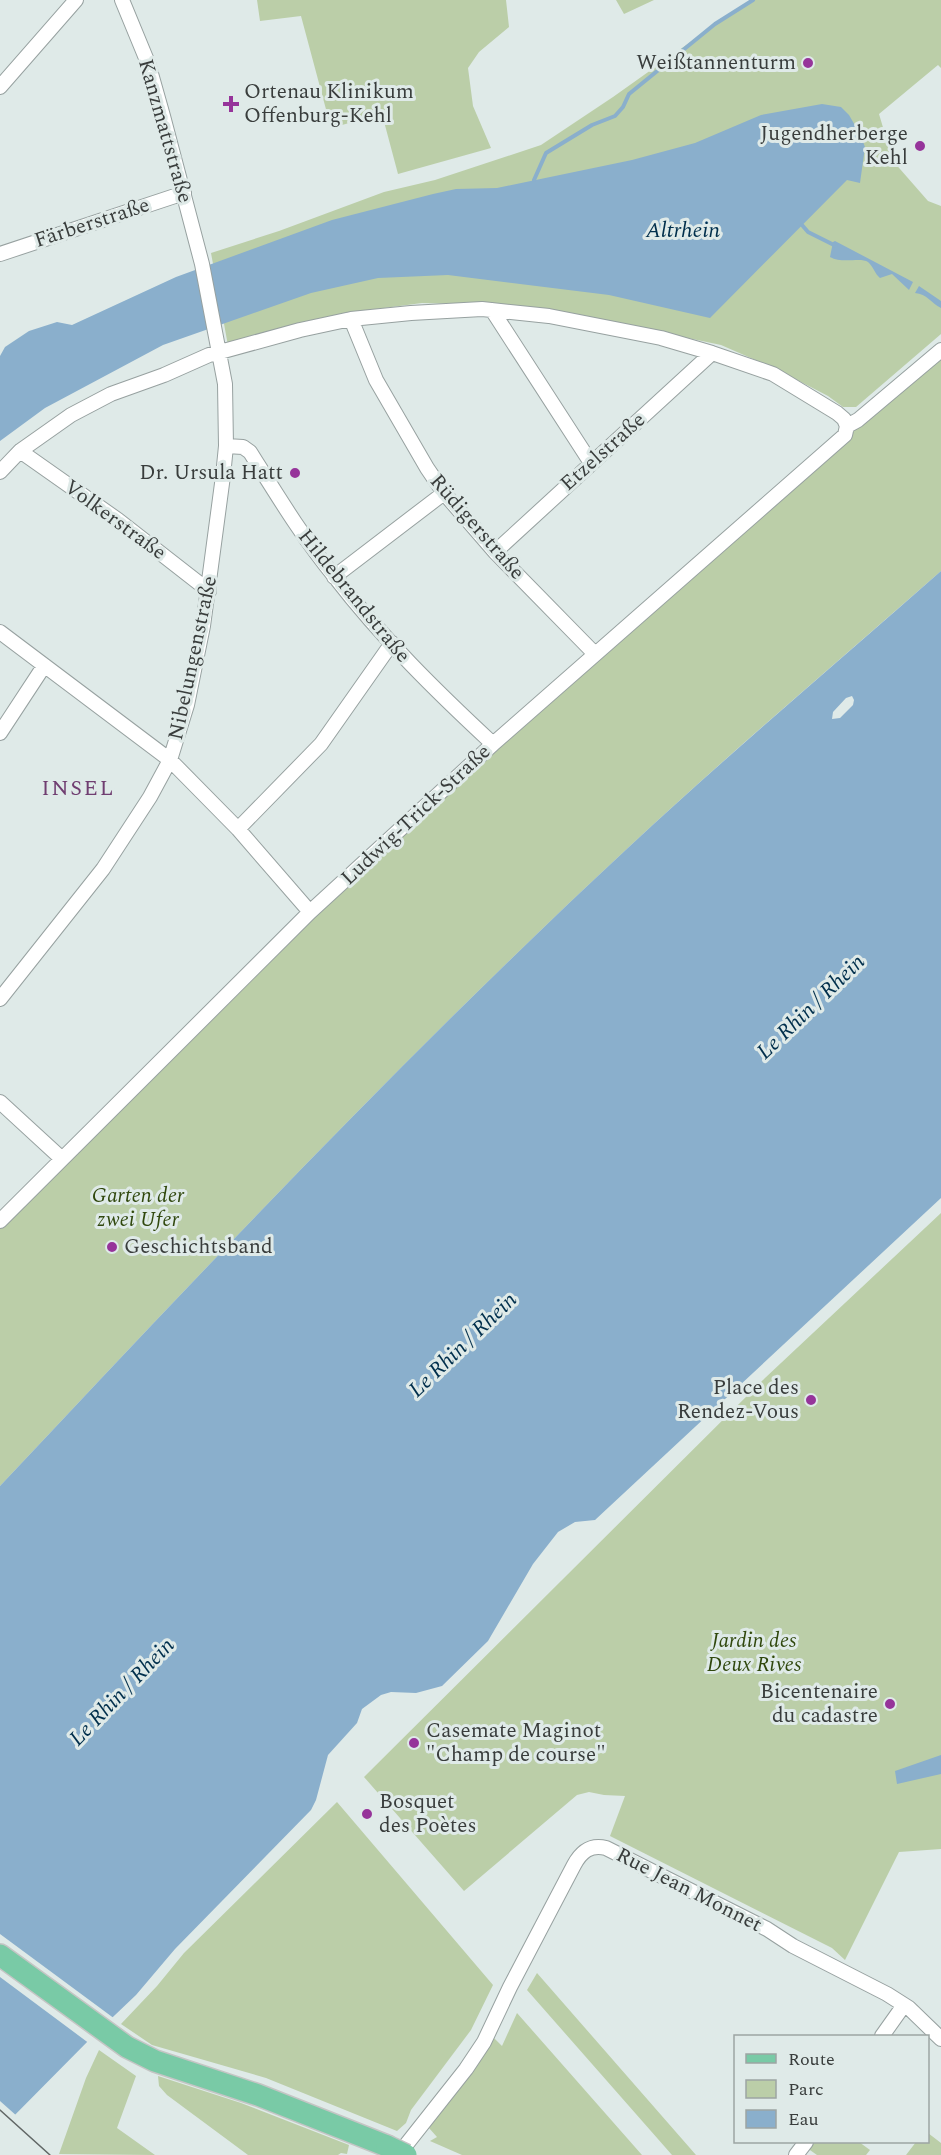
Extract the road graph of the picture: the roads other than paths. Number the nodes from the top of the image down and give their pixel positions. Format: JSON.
{"nodes":[{"id":1,"x":76,"y":0,"type":"edge"},
{"id":2,"x":122,"y":0,"type":"edge"},
{"id":3,"x":0,"y":87,"type":"edge"},
{"id":4,"x":184,"y":193,"type":"junction"},
{"id":5,"x":3,"y":250,"type":"edge"},
{"id":6,"x":202,"y":264,"type":"joint"},
{"id":7,"x":492,"y":310,"type":"junction"},
{"id":8,"x":351,"y":319,"type":"junction"},
{"id":9,"x":218,"y":346,"type":"junction"},
{"id":10,"x":941,"y":350,"type":"edge"},
{"id":11,"x":712,"y":353,"type":"junction"},
{"id":12,"x":847,"y":426,"type":"junction"},
{"id":13,"x":226,"y":447,"type":"junction"},
{"id":14,"x":20,"y":451,"type":"junction"},
{"id":15,"x":591,"y":463,"type":"junction"},
{"id":16,"x":0,"y":472,"type":"edge"},
{"id":17,"x":444,"y":493,"type":"junction"},
{"id":18,"x":495,"y":552,"type":"junction"},
{"id":19,"x":334,"y":577,"type":"junction"},
{"id":20,"x":209,"y":591,"type":"junction"},
{"id":21,"x":0,"y":632,"type":"edge"},
{"id":22,"x":392,"y":643,"type":"junction"},
{"id":23,"x":595,"y":654,"type":"junction"},
{"id":24,"x":44,"y":666,"type":"junction"},
{"id":25,"x":0,"y":733,"type":"edge"},
{"id":26,"x":493,"y":744,"type":"junction"},
{"id":27,"x":170,"y":760,"type":"junction"},
{"id":28,"x":238,"y":830,"type":"junction"},
{"id":29,"x":310,"y":912,"type":"junction"},
{"id":30,"x":2,"y":993,"type":"edge"},
{"id":31,"x":0,"y":1102,"type":"edge"},
{"id":32,"x":61,"y":1158,"type":"junction"},
{"id":33,"x":0,"y":1221,"type":"edge"},
{"id":34,"x":0,"y":1955,"type":"edge"},
{"id":35,"x":904,"y":2005,"type":"junction"},
{"id":36,"x":883,"y":2035,"type":"edge"},
{"id":37,"x":941,"y":2039,"type":"edge"},
{"id":38,"x":392,"y":2151,"type":"edge"},
{"id":39,"x":406,"y":2155,"type":"edge"}],
"edges":[{"from":1,"to":3,"type":"street"},
{"from":2,"to":4,"type":"street","name":"Kanzmattstraße"},
{"from":4,"to":5,"type":"street","name":"Färberstraße"},
{"from":4,"to":6,"type":"street","name":"Kanzmattstraße"},
{"from":6,"to":9,"type":"street","name":"Nibelungenstraße"},
{"from":7,"to":8,"type":"street"},
{"from":7,"to":11,"type":"street"},
{"from":7,"to":15,"type":"street"},
{"from":8,"to":9,"type":"street"},
{"from":8,"to":17,"type":"street","name":"Rüdigerstraße"},
{"from":9,"to":13,"type":"street","name":"Nibelungenstraße"},
{"from":9,"to":14,"type":"street"},
{"from":10,"to":12,"type":"street","name":"Ludwig-Trick-Straße"},
{"from":11,"to":12,"type":"street"},
{"from":11,"to":15,"type":"street","name":"Etzelstraße"},
{"from":12,"to":23,"type":"street","name":"Ludwig-Trick-Straße"},
{"from":13,"to":19,"type":"street","name":"Hildebrandstraße"},
{"from":13,"to":20,"type":"street","name":"Nibelungenstraße"},
{"from":14,"to":16,"type":"street"},
{"from":14,"to":20,"type":"street","name":"Volkerstraße"},
{"from":15,"to":18,"type":"street","name":"Etzelstraße"},
{"from":17,"to":18,"type":"street","name":"Rüdigerstraße"},
{"from":17,"to":19,"type":"street"},
{"from":18,"to":23,"type":"street","name":"Rüdigerstraße"},
{"from":19,"to":22,"type":"street","name":"Hildebrandstraße"},
{"from":20,"to":27,"type":"street","name":"Nibelungenstraße"},
{"from":21,"to":24,"type":"street"},
{"from":22,"to":26,"type":"street","name":"Hildebrandstraße"},
{"from":22,"to":28,"type":"street"},
{"from":23,"to":26,"type":"street","name":"Ludwig-Trick-Straße"},
{"from":24,"to":25,"type":"street"},
{"from":24,"to":27,"type":"street"},
{"from":26,"to":29,"type":"street","name":"Ludwig-Trick-Straße"},
{"from":27,"to":28,"type":"street"},
{"from":27,"to":30,"type":"street","name":"Nibelungenstraße"},
{"from":28,"to":29,"type":"street"},
{"from":29,"to":32,"type":"street","name":"Ludwig-Trick-Straße"},
{"from":31,"to":32,"type":"street"},
{"from":32,"to":33,"type":"street","name":"Ludwig-Trick-Straße"},
{"from":34,"to":38,"type":"main road"},
{"from":35,"to":36,"type":"street"},
{"from":35,"to":37,"type":"street","name":"Rue Jean Monnet"},
{"from":35,"to":38,"type":"street","name":"Rue Jean Monnet"},
{"from":38,"to":39,"type":"main road","bridge":true}]}
